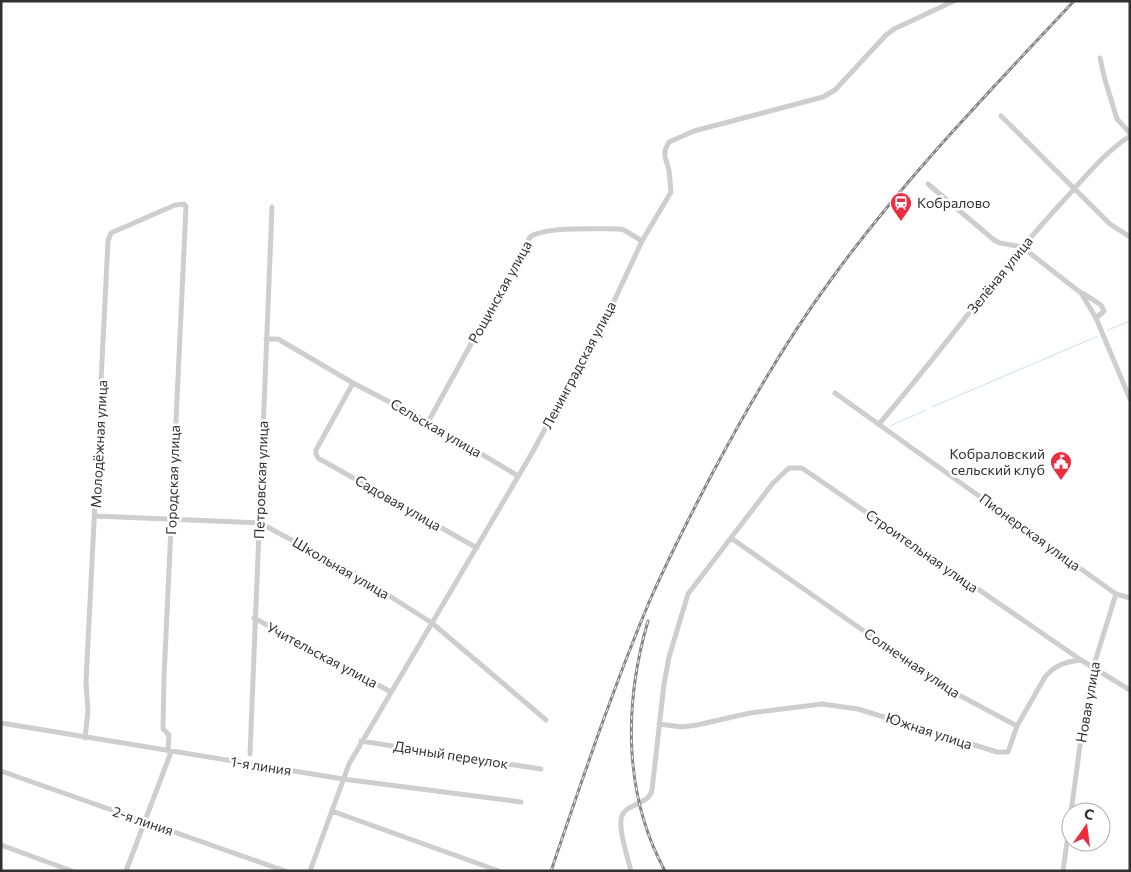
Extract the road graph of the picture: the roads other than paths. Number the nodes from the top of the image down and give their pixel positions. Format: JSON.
{"nodes":[{"id":1,"x":954,"y":1,"type":"edge"},
{"id":2,"x":1100,"y":58,"type":"dead end"},
{"id":3,"x":1001,"y":116,"type":"dead end"},
{"id":4,"x":1130,"y":134,"type":"edge"},
{"id":5,"x":928,"y":184,"type":"dead end"},
{"id":6,"x":1074,"y":189,"type":"junction"},
{"id":7,"x":186,"y":207,"type":"joint"},
{"id":8,"x":272,"y":207,"type":"dead end"},
{"id":9,"x":1130,"y":236,"type":"edge"},
{"id":10,"x":642,"y":241,"type":"junction"},
{"id":11,"x":1022,"y":247,"type":"junction"},
{"id":12,"x":1081,"y":293,"type":"junction"},
{"id":13,"x":1096,"y":318,"type":"junction"},
{"id":14,"x":266,"y":339,"type":"junction"},
{"id":15,"x":353,"y":383,"type":"junction"},
{"id":16,"x":834,"y":393,"type":"dead end"},
{"id":17,"x":1130,"y":399,"type":"edge"},
{"id":18,"x":428,"y":422,"type":"junction"},
{"id":19,"x":879,"y":424,"type":"junction"},
{"id":20,"x":518,"y":476,"type":"junction"},
{"id":21,"x":96,"y":516,"type":"junction"},
{"id":22,"x":172,"y":518,"type":"junction"},
{"id":23,"x":260,"y":523,"type":"junction"},
{"id":24,"x":731,"y":538,"type":"junction"},
{"id":25,"x":477,"y":548,"type":"junction"},
{"id":26,"x":1116,"y":594,"type":"junction"},
{"id":27,"x":1130,"y":598,"type":"edge"},
{"id":28,"x":254,"y":618,"type":"junction"},
{"id":29,"x":432,"y":623,"type":"junction"},
{"id":30,"x":1081,"y":660,"type":"junction"},
{"id":31,"x":1092,"y":668,"type":"junction"},
{"id":32,"x":1130,"y":690,"type":"edge"},
{"id":33,"x":391,"y":692,"type":"junction"},
{"id":34,"x":546,"y":720,"type":"dead end"},
{"id":35,"x":1,"y":724,"type":"edge"},
{"id":36,"x":659,"y":724,"type":"junction"},
{"id":37,"x":1017,"y":726,"type":"junction"},
{"id":38,"x":85,"y":738,"type":"junction"},
{"id":39,"x":362,"y":742,"type":"junction"},
{"id":40,"x":170,"y":752,"type":"junction"},
{"id":41,"x":250,"y":754,"type":"dead end"},
{"id":42,"x":541,"y":770,"type":"dead end"},
{"id":43,"x":1,"y":771,"type":"edge"},
{"id":44,"x":343,"y":779,"type":"junction"},
{"id":45,"x":521,"y":802,"type":"dead end"},
{"id":46,"x":1072,"y":802,"type":"edge"},
{"id":47,"x":332,"y":811,"type":"junction"},
{"id":48,"x":145,"y":822,"type":"junction"},
{"id":49,"x":1,"y":845,"type":"edge"},
{"id":50,"x":1066,"y":852,"type":"edge"},
{"id":51,"x":72,"y":871,"type":"edge"},
{"id":52,"x":126,"y":871,"type":"edge"},
{"id":53,"x":285,"y":871,"type":"edge"},
{"id":54,"x":310,"y":871,"type":"edge"},
{"id":55,"x":499,"y":871,"type":"edge"},
{"id":56,"x":631,"y":871,"type":"edge"},
{"id":57,"x":1063,"y":871,"type":"edge"}],
"edges":[{"from":1,"to":10,"type":"street","name":"Ленинградская улица"},
{"from":2,"to":4,"type":"street"},
{"from":3,"to":6,"type":"street"},
{"from":4,"to":6,"type":"street","name":"Зелёная улица"},
{"from":5,"to":11,"type":"street"},
{"from":6,"to":9,"type":"street"},
{"from":6,"to":11,"type":"street","name":"Зелёная улица"},
{"from":7,"to":21,"type":"street","name":"Молодёжная улица"},
{"from":7,"to":22,"type":"street","name":"Городская улица"},
{"from":8,"to":14,"type":"street","name":"Петровская улица"},
{"from":10,"to":18,"type":"street","name":"Рощинская улица"},
{"from":10,"to":20,"type":"street","name":"Ленинградская улица"},
{"from":11,"to":12,"type":"street"},
{"from":11,"to":19,"type":"street","name":"Зелёная улица"},
{"from":12,"to":13,"type":"street"},
{"from":12,"to":13,"type":"street"},
{"from":13,"to":17,"type":"street"},
{"from":14,"to":15,"type":"street","name":"Сельская улица"},
{"from":14,"to":23,"type":"street","name":"Петровская улица"},
{"from":15,"to":18,"type":"street","name":"Сельская улица"},
{"from":15,"to":25,"type":"street","name":"Садовая улица"},
{"from":16,"to":19,"type":"street","name":"Пионерская улица"},
{"from":18,"to":20,"type":"street","name":"Сельская улица"},
{"from":19,"to":26,"type":"street","name":"Пионерская улица"},
{"from":20,"to":25,"type":"street","name":"Ленинградская улица"},
{"from":21,"to":22,"type":"street","name":"Школьная улица"},
{"from":21,"to":38,"type":"street","name":"Молодёжная улица"},
{"from":22,"to":23,"type":"street","name":"Школьная улица"},
{"from":22,"to":40,"type":"street","name":"Городская улица"},
{"from":23,"to":28,"type":"street","name":"Петровская улица"},
{"from":23,"to":29,"type":"street","name":"Школьная улица"},
{"from":24,"to":30,"type":"street","name":"Строительная улица"},
{"from":24,"to":36,"type":"street"},
{"from":24,"to":37,"type":"street","name":"Солнечная улица"},
{"from":25,"to":29,"type":"street","name":"Ленинградская улица"},
{"from":26,"to":27,"type":"street","name":"Пионерская улица"},
{"from":26,"to":31,"type":"street","name":"Новая улица"},
{"from":28,"to":33,"type":"street","name":"Учительская улица"},
{"from":28,"to":41,"type":"street","name":"Петровская улица"},
{"from":29,"to":33,"type":"street","name":"Ленинградская улица"},
{"from":29,"to":34,"type":"street","name":"Школьная улица"},
{"from":30,"to":31,"type":"street","name":"Строительная улица"},
{"from":30,"to":37,"type":"street"},
{"from":31,"to":32,"type":"street","name":"Строительная улица"},
{"from":31,"to":46,"type":"street","name":"Новая улица"},
{"from":33,"to":39,"type":"street","name":"Ленинградская улица"},
{"from":35,"to":38,"type":"street","name":"1-я линия"},
{"from":36,"to":37,"type":"street","name":"Южная улица"},
{"from":36,"to":56,"type":"street"},
{"from":38,"to":40,"type":"street","name":"1-я линия"},
{"from":39,"to":42,"type":"street","name":"Дачный переулок"},
{"from":39,"to":44,"type":"street","name":"Ленинградская улица"},
{"from":40,"to":44,"type":"street","name":"1-я линия"},
{"from":40,"to":48,"type":"street"},
{"from":43,"to":48,"type":"street","name":"2-я линия"},
{"from":44,"to":45,"type":"street","name":"1-я линия"},
{"from":44,"to":47,"type":"street","name":"Ленинградская улица"},
{"from":47,"to":54,"type":"street","name":"Ленинградская улица"},
{"from":47,"to":55,"type":"street"},
{"from":48,"to":52,"type":"street"},
{"from":48,"to":53,"type":"street","name":"2-я линия"},
{"from":49,"to":51,"type":"street"},
{"from":50,"to":57,"type":"street","name":"Новая улица"}]}
